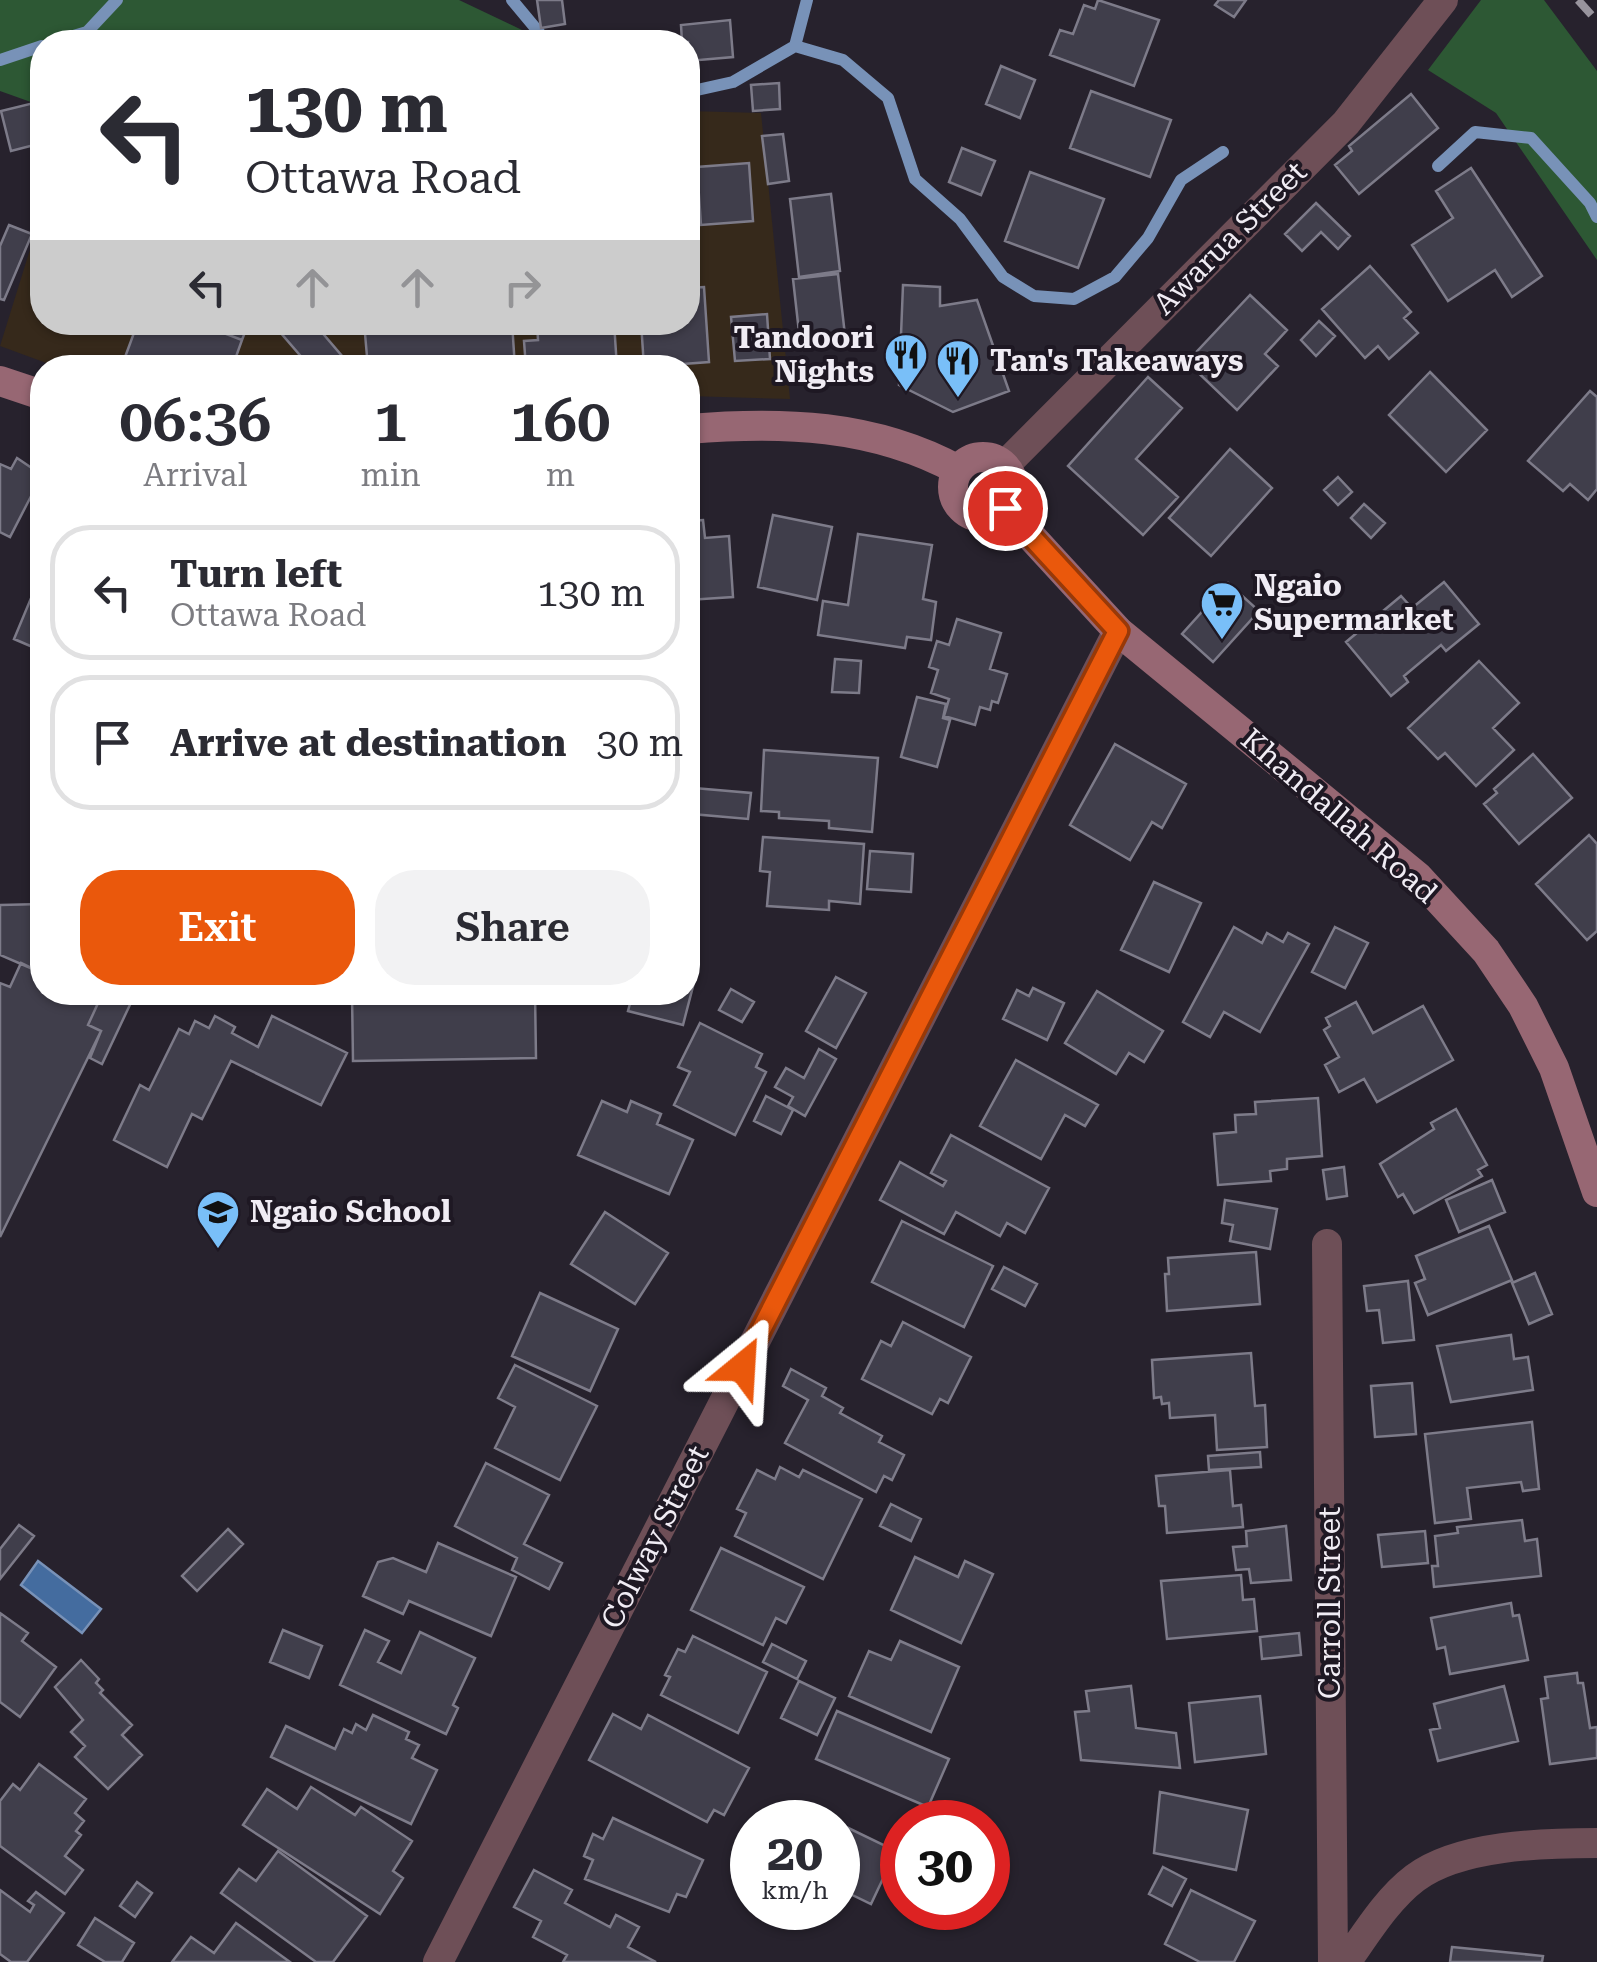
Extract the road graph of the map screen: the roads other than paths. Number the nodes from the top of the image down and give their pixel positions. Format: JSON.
{"nodes":[{"id":1,"x":1443,"y":0,"type":"edge"},
{"id":2,"x":0,"y":380,"type":"edge"},
{"id":3,"x":30,"y":391,"type":"edge"},
{"id":4,"x":700,"y":429,"type":"edge"},
{"id":5,"x":1004,"y":466,"type":"junction"},
{"id":6,"x":958,"y":470,"type":"junction"},
{"id":7,"x":1005,"y":508,"type":"junction"},
{"id":8,"x":1118,"y":631,"type":"junction"},
{"id":9,"x":1597,"y":1192,"type":"edge"},
{"id":10,"x":1327,"y":1244,"type":"dead end"},
{"id":11,"x":1597,"y":1843,"type":"edge"},
{"id":12,"x":438,"y":1962,"type":"edge"},
{"id":13,"x":1332,"y":1962,"type":"edge"},
{"id":14,"x":1346,"y":1962,"type":"edge"}],
"edges":[{"from":1,"to":5,"type":"street","name":"Awarua Street"},
{"from":2,"to":3,"type":"main road"},
{"from":4,"to":6,"type":"main road"},
{"from":5,"to":6,"type":"main road"},
{"from":5,"to":7,"type":"main road"},
{"from":6,"to":7,"type":"main road"},
{"from":7,"to":8,"type":"main road","name":"Khandallah Road"},
{"from":8,"to":9,"type":"main road","name":"Khandallah Road"},
{"from":8,"to":12,"type":"street","name":"Colway Street"},
{"from":10,"to":13,"type":"street","name":"Carroll Street"},
{"from":11,"to":14,"type":"street"}]}
